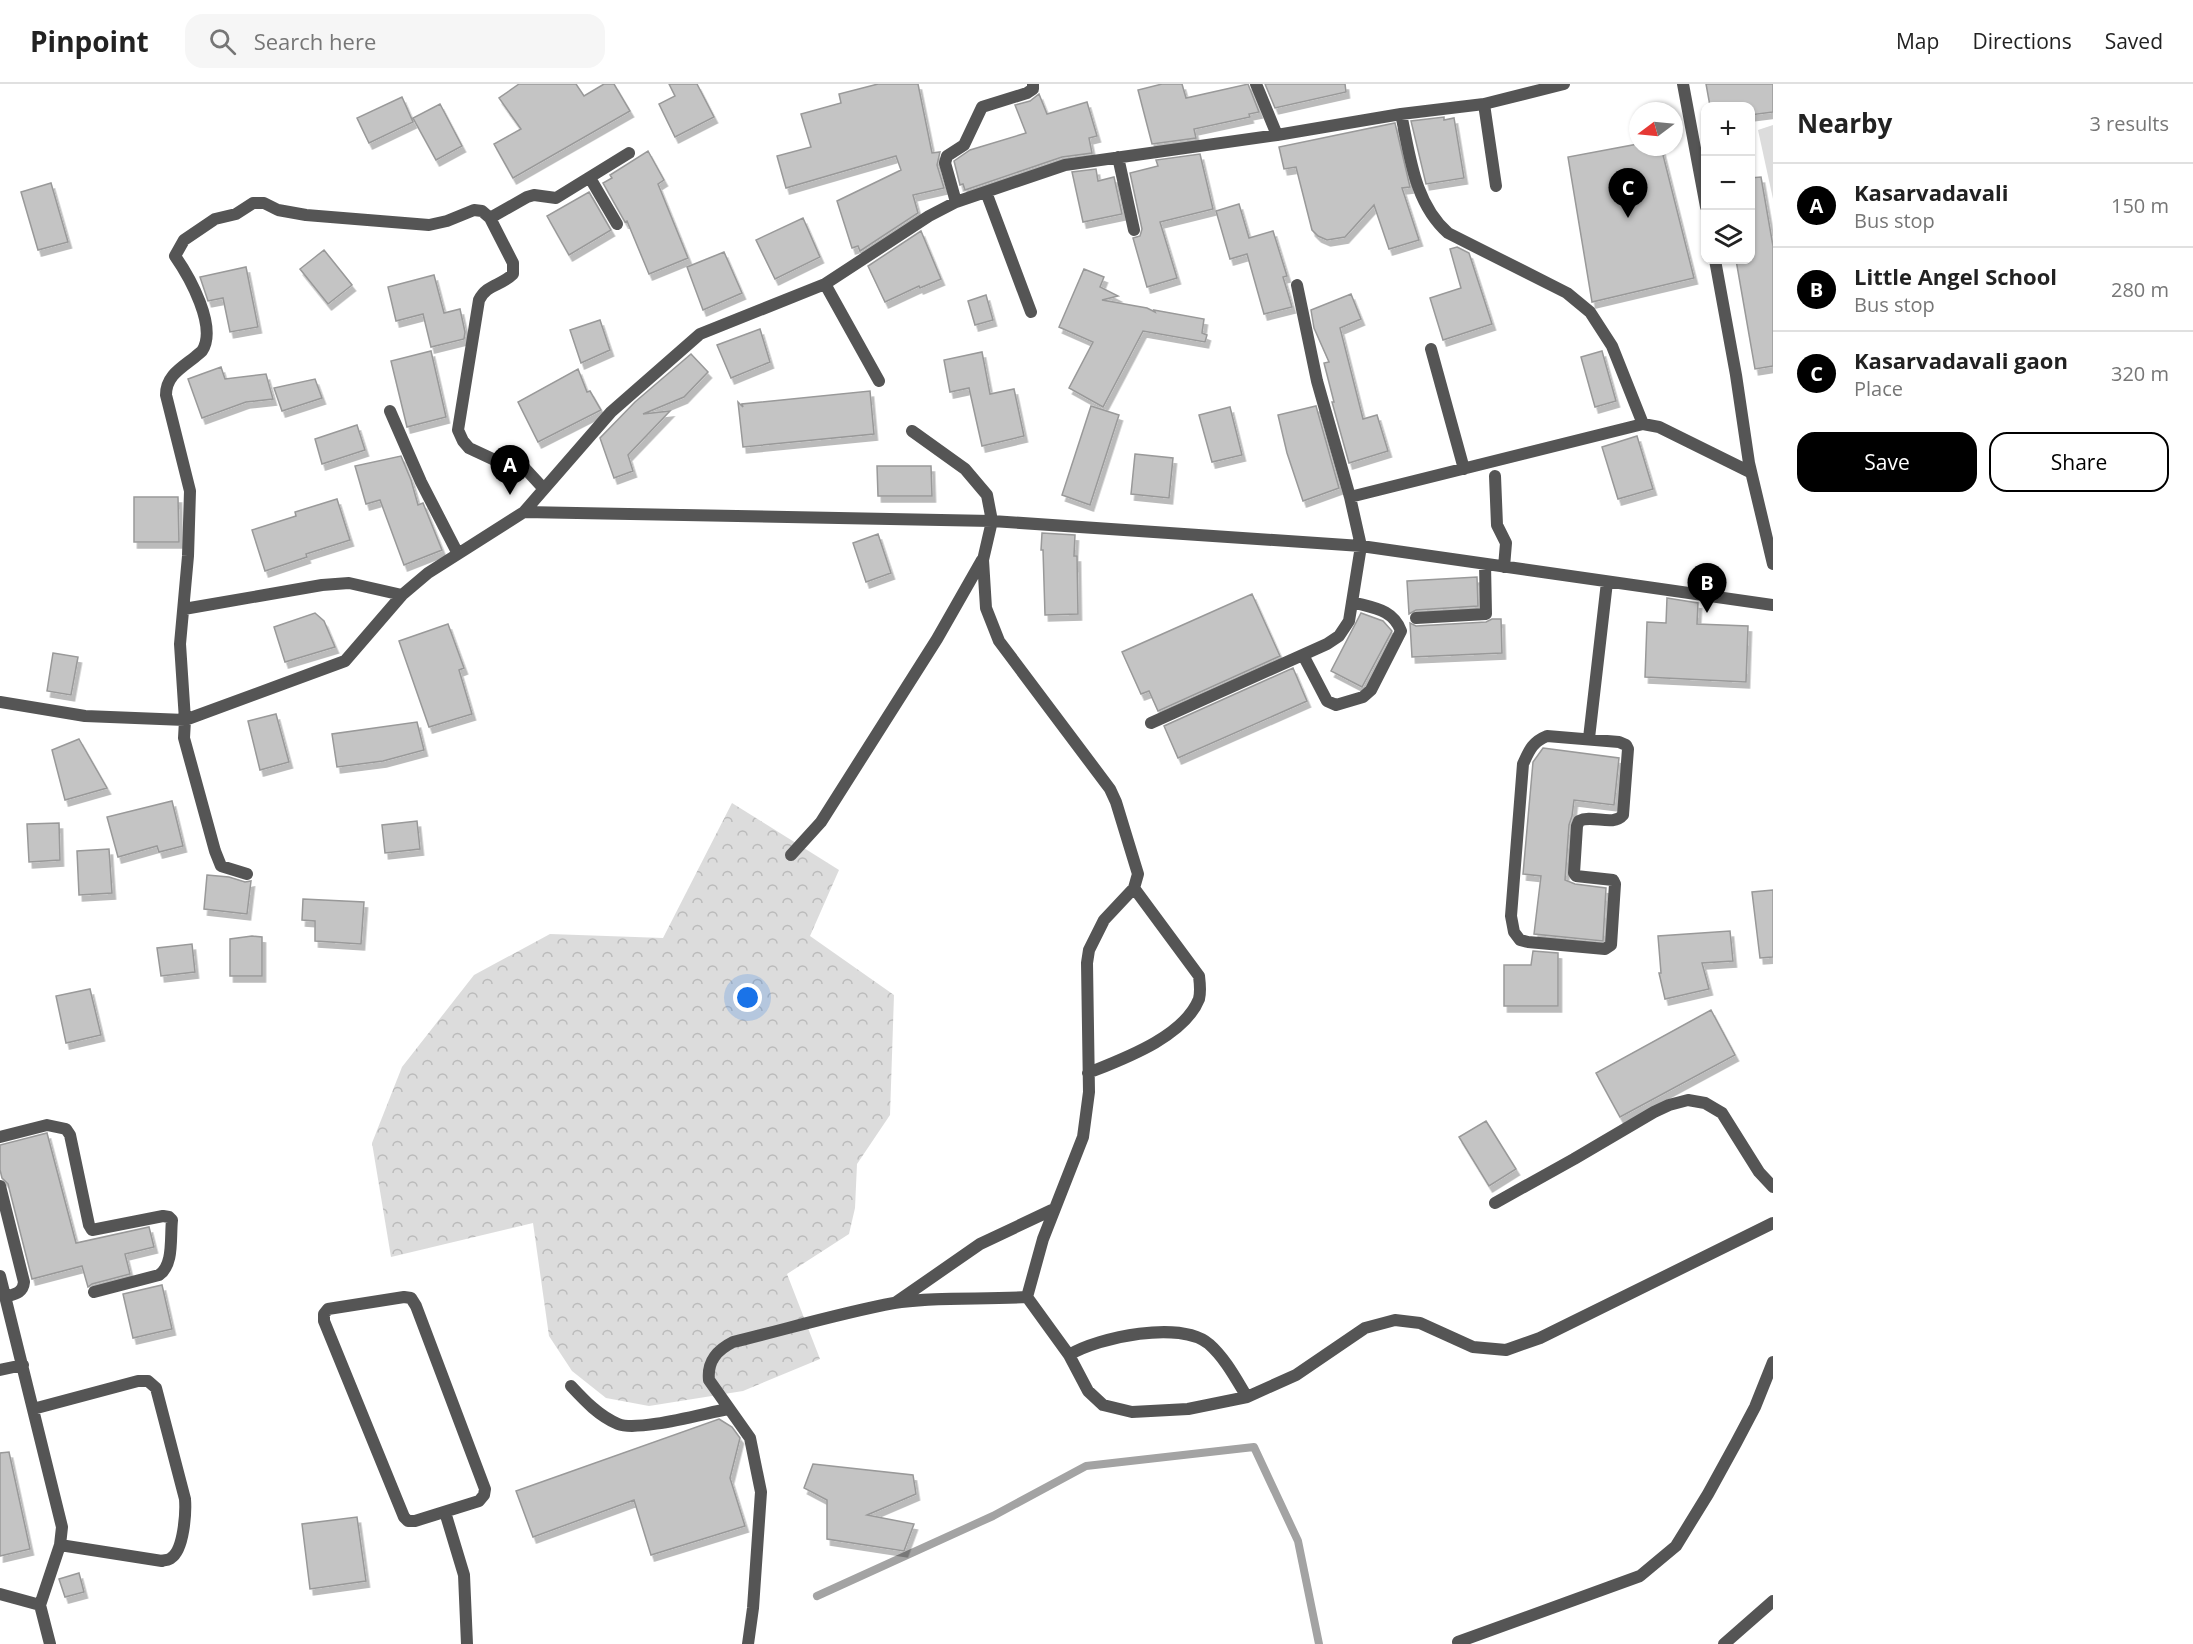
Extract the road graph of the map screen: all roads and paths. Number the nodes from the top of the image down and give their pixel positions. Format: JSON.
{"nodes":[{"id":1,"x":1033,"y":84,"type":"edge"},
{"id":2,"x":1256,"y":84,"type":"edge"},
{"id":3,"x":1564,"y":84,"type":"edge"},
{"id":4,"x":1683,"y":84,"type":"edge"},
{"id":5,"x":1550,"y":86,"type":"edge"},
{"id":6,"x":1484,"y":104,"type":"junction"},
{"id":7,"x":1401,"y":114,"type":"junction"},
{"id":8,"x":1277,"y":135,"type":"junction"},
{"id":9,"x":629,"y":153,"type":"dead end"},
{"id":10,"x":1118,"y":157,"type":"junction"},
{"id":11,"x":590,"y":178,"type":"junction"},
{"id":12,"x":1701,"y":180,"type":"edge"},
{"id":13,"x":1496,"y":186,"type":"dead end"},
{"id":14,"x":986,"y":192,"type":"junction"},
{"id":15,"x":956,"y":202,"type":"junction"},
{"id":16,"x":490,"y":218,"type":"junction"},
{"id":17,"x":617,"y":224,"type":"dead end"},
{"id":18,"x":1134,"y":230,"type":"dead end"},
{"id":19,"x":1716,"y":264,"type":"edge"},
{"id":20,"x":825,"y":284,"type":"junction"},
{"id":21,"x":1297,"y":285,"type":"dead end"},
{"id":22,"x":1031,"y":312,"type":"dead end"},
{"id":23,"x":1431,"y":349,"type":"dead end"},
{"id":24,"x":879,"y":381,"type":"dead end"},
{"id":25,"x":390,"y":411,"type":"dead end"},
{"id":26,"x":1643,"y":424,"type":"junction"},
{"id":27,"x":912,"y":431,"type":"dead end"},
{"id":28,"x":1464,"y":469,"type":"junction"},
{"id":29,"x":1750,"y":472,"type":"junction"},
{"id":30,"x":1495,"y":476,"type":"dead end"},
{"id":31,"x":544,"y":489,"type":"junction"},
{"id":32,"x":1350,"y":497,"type":"junction"},
{"id":33,"x":524,"y":512,"type":"junction"},
{"id":34,"x":992,"y":520,"type":"junction"},
{"id":35,"x":1361,"y":546,"type":"junction"},
{"id":36,"x":458,"y":554,"type":"junction"},
{"id":37,"x":983,"y":560,"type":"junction"},
{"id":38,"x":1485,"y":564,"type":"junction"},
{"id":39,"x":1773,"y":564,"type":"edge"},
{"id":40,"x":1504,"y":567,"type":"junction"},
{"id":41,"x":1607,"y":582,"type":"junction"},
{"id":42,"x":402,"y":595,"type":"junction"},
{"id":43,"x":1352,"y":602,"type":"junction"},
{"id":44,"x":1773,"y":605,"type":"edge"},
{"id":45,"x":184,"y":609,"type":"junction"},
{"id":46,"x":1416,"y":618,"type":"dead end"},
{"id":47,"x":1303,"y":655,"type":"junction"},
{"id":48,"x":0,"y":702,"type":"edge"},
{"id":49,"x":185,"y":720,"type":"junction"},
{"id":50,"x":1151,"y":723,"type":"dead end"},
{"id":51,"x":1589,"y":738,"type":"junction"},
{"id":52,"x":791,"y":855,"type":"dead end"},
{"id":53,"x":247,"y":874,"type":"dead end"},
{"id":54,"x":1134,"y":888,"type":"junction"},
{"id":55,"x":1088,"y":1073,"type":"junction"},
{"id":56,"x":0,"y":1137,"type":"edge"},
{"id":57,"x":0,"y":1186,"type":"edge"},
{"id":58,"x":1773,"y":1187,"type":"edge"},
{"id":59,"x":1495,"y":1203,"type":"dead end"},
{"id":60,"x":1054,"y":1209,"type":"junction"},
{"id":61,"x":1773,"y":1223,"type":"edge"},
{"id":62,"x":0,"y":1276,"type":"edge"},
{"id":63,"x":94,"y":1292,"type":"dead end"},
{"id":64,"x":5,"y":1297,"type":"junction"},
{"id":65,"x":1027,"y":1298,"type":"junction"},
{"id":66,"x":894,"y":1304,"type":"junction"},
{"id":67,"x":1070,"y":1355,"type":"junction"},
{"id":68,"x":1773,"y":1362,"type":"edge"},
{"id":69,"x":23,"y":1365,"type":"junction"},
{"id":70,"x":0,"y":1370,"type":"edge"},
{"id":71,"x":571,"y":1386,"type":"dead end"},
{"id":72,"x":1247,"y":1397,"type":"junction"},
{"id":73,"x":728,"y":1408,"type":"junction"},
{"id":74,"x":33,"y":1409,"type":"junction"},
{"id":75,"x":445,"y":1512,"type":"junction"},
{"id":76,"x":60,"y":1545,"type":"junction"},
{"id":77,"x":0,"y":1594,"type":"edge"},
{"id":78,"x":1773,"y":1601,"type":"edge"},
{"id":79,"x":40,"y":1605,"type":"junction"},
{"id":80,"x":1458,"y":1642,"type":"dead end"},
{"id":81,"x":50,"y":1644,"type":"edge"},
{"id":82,"x":467,"y":1644,"type":"edge"},
{"id":83,"x":748,"y":1644,"type":"edge"},
{"id":84,"x":1724,"y":1644,"type":"edge"}],
"edges":[{"from":1,"to":15,"type":"street"},
{"from":2,"to":8,"type":"street"},
{"from":3,"to":5,"type":"street"},
{"from":4,"to":12,"type":"street"},
{"from":5,"to":6,"type":"street"},
{"from":6,"to":7,"type":"street"},
{"from":6,"to":13,"type":"street"},
{"from":7,"to":8,"type":"street"},
{"from":7,"to":26,"type":"street"},
{"from":8,"to":10,"type":"street"},
{"from":9,"to":11,"type":"street"},
{"from":10,"to":14,"type":"street"},
{"from":10,"to":18,"type":"street"},
{"from":11,"to":16,"type":"street"},
{"from":11,"to":17,"type":"street"},
{"from":14,"to":15,"type":"street"},
{"from":14,"to":22,"type":"street"},
{"from":15,"to":20,"type":"street"},
{"from":16,"to":31,"type":"street"},
{"from":16,"to":45,"type":"street"},
{"from":19,"to":29,"type":"street"},
{"from":20,"to":24,"type":"street"},
{"from":20,"to":31,"type":"street"},
{"from":21,"to":32,"type":"street"},
{"from":23,"to":28,"type":"street"},
{"from":25,"to":36,"type":"street"},
{"from":26,"to":28,"type":"street"},
{"from":26,"to":29,"type":"street"},
{"from":27,"to":34,"type":"street"},
{"from":28,"to":32,"type":"street"},
{"from":29,"to":39,"type":"street"},
{"from":30,"to":40,"type":"street"},
{"from":31,"to":33,"type":"street"},
{"from":32,"to":35,"type":"street"},
{"from":33,"to":34,"type":"street"},
{"from":33,"to":36,"type":"street"},
{"from":34,"to":35,"type":"street"},
{"from":34,"to":37,"type":"street"},
{"from":35,"to":38,"type":"street"},
{"from":35,"to":43,"type":"street"},
{"from":36,"to":42,"type":"street"},
{"from":37,"to":52,"type":"street"},
{"from":37,"to":54,"type":"street"},
{"from":38,"to":40,"type":"street"},
{"from":38,"to":46,"type":"street"},
{"from":40,"to":41,"type":"street"},
{"from":41,"to":44,"type":"street"},
{"from":41,"to":51,"type":"street"},
{"from":42,"to":45,"type":"street"},
{"from":42,"to":49,"type":"street"},
{"from":43,"to":47,"type":"street"},
{"from":43,"to":47,"type":"street"},
{"from":45,"to":49,"type":"street"},
{"from":47,"to":50,"type":"street"},
{"from":48,"to":49,"type":"street"},
{"from":49,"to":53,"type":"street"},
{"from":51,"to":51,"type":"street"},
{"from":54,"to":55,"type":"street"},
{"from":54,"to":55,"type":"street"},
{"from":55,"to":60,"type":"street"},
{"from":56,"to":63,"type":"street"},
{"from":57,"to":64,"type":"street"},
{"from":58,"to":59,"type":"street"},
{"from":60,"to":65,"type":"street"},
{"from":60,"to":66,"type":"street"},
{"from":61,"to":72,"type":"street"},
{"from":62,"to":64,"type":"street"},
{"from":64,"to":69,"type":"street"},
{"from":65,"to":66,"type":"street"},
{"from":65,"to":67,"type":"street"},
{"from":66,"to":73,"type":"street"},
{"from":67,"to":72,"type":"street"},
{"from":67,"to":72,"type":"street"},
{"from":68,"to":80,"type":"street"},
{"from":69,"to":70,"type":"street"},
{"from":69,"to":74,"type":"street"},
{"from":71,"to":73,"type":"street"},
{"from":73,"to":83,"type":"street"},
{"from":74,"to":76,"type":"street"},
{"from":74,"to":76,"type":"street"},
{"from":75,"to":75,"type":"street"},
{"from":75,"to":82,"type":"street"},
{"from":76,"to":79,"type":"street"},
{"from":77,"to":79,"type":"street"},
{"from":78,"to":84,"type":"street"},
{"from":79,"to":81,"type":"street"}]}
